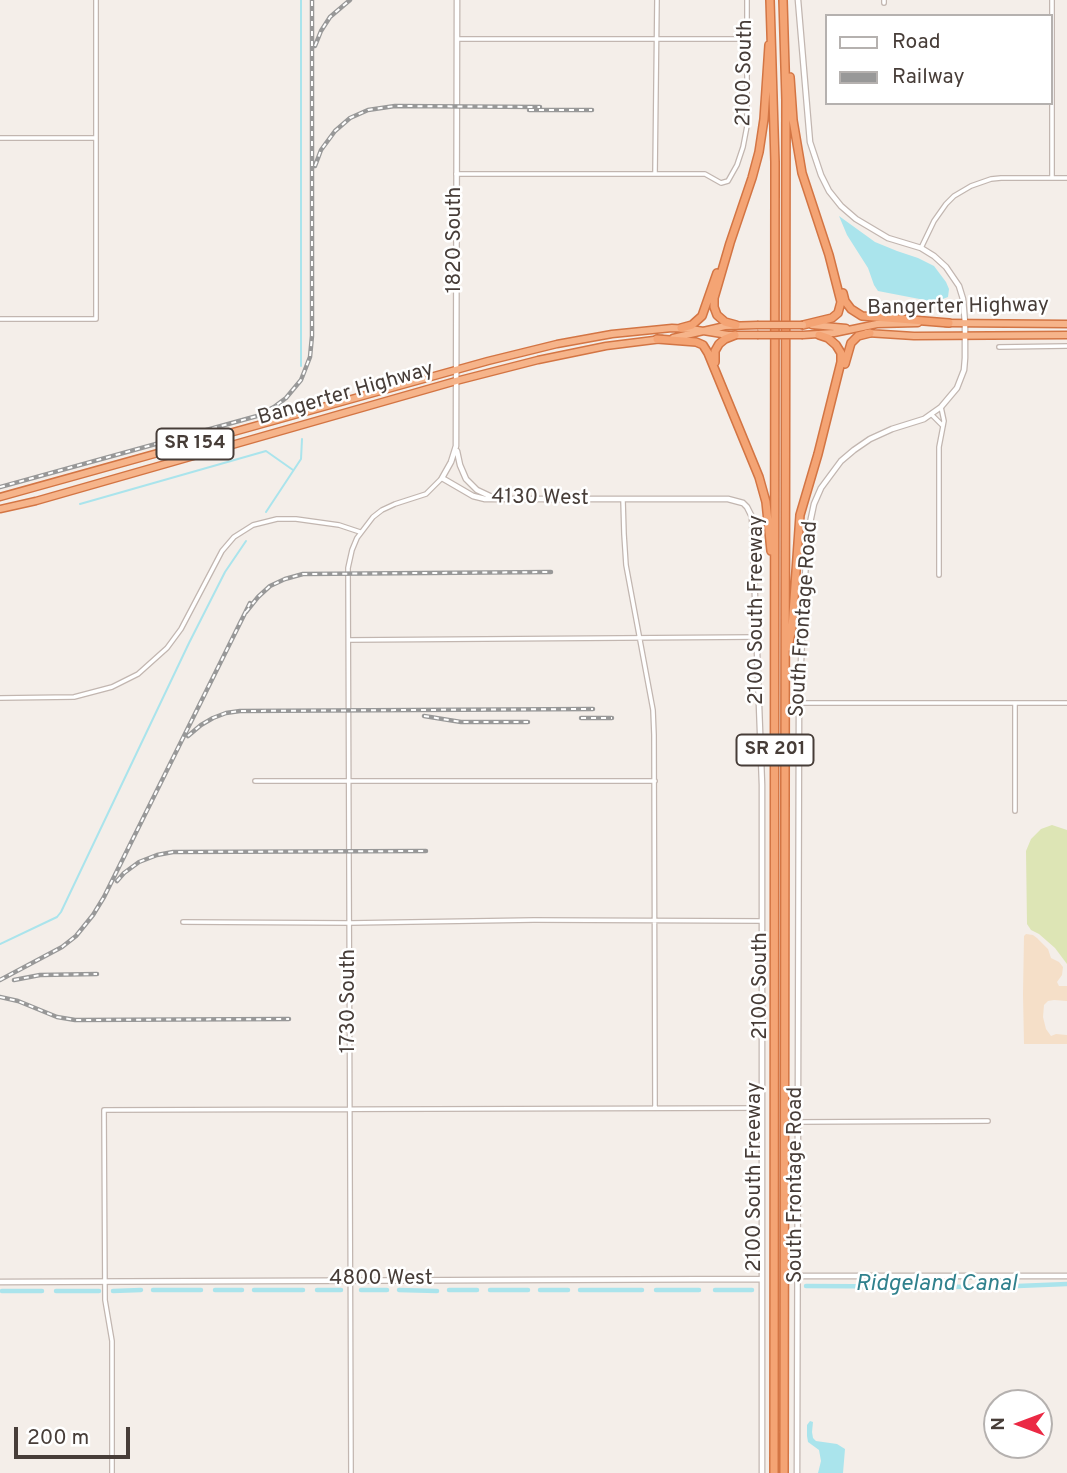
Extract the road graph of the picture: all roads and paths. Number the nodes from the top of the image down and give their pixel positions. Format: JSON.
{"nodes":[{"id":1,"x":96,"y":0,"type":"edge"},
{"id":2,"x":457,"y":0,"type":"edge"},
{"id":3,"x":657,"y":0,"type":"edge"},
{"id":4,"x":747,"y":0,"type":"edge"},
{"id":5,"x":770,"y":0,"type":"edge"},
{"id":6,"x":783,"y":0,"type":"edge"},
{"id":7,"x":798,"y":0,"type":"edge"},
{"id":8,"x":771,"y":27,"type":"junction"},
{"id":9,"x":457,"y":39,"type":"junction"},
{"id":10,"x":657,"y":39,"type":"junction"},
{"id":11,"x":748,"y":39,"type":"junction"},
{"id":12,"x":785,"y":45,"type":"junction"},
{"id":13,"x":1052,"y":105,"type":"edge"},
{"id":14,"x":0,"y":138,"type":"edge"},
{"id":15,"x":96,"y":138,"type":"junction"},
{"id":16,"x":456,"y":174,"type":"junction"},
{"id":17,"x":655,"y":174,"type":"junction"},
{"id":18,"x":1052,"y":178,"type":"junction"},
{"id":19,"x":1067,"y":178,"type":"edge"},
{"id":20,"x":730,"y":243,"type":"junction"},
{"id":21,"x":921,"y":248,"type":"junction"},
{"id":22,"x":829,"y":256,"type":"junction"},
{"id":23,"x":0,"y":318,"type":"edge"},
{"id":24,"x":949,"y":323,"type":"junction"},
{"id":25,"x":965,"y":323,"type":"junction"},
{"id":26,"x":1067,"y":324,"type":"edge"},
{"id":27,"x":736,"y":325,"type":"junction"},
{"id":28,"x":803,"y":325,"type":"junction"},
{"id":29,"x":681,"y":328,"type":"junction"},
{"id":30,"x":850,"y":329,"type":"junction"},
{"id":31,"x":705,"y":331,"type":"junction"},
{"id":32,"x":870,"y":334,"type":"junction"},
{"id":33,"x":736,"y":335,"type":"junction"},
{"id":34,"x":819,"y":335,"type":"junction"},
{"id":35,"x":1067,"y":335,"type":"edge"},
{"id":36,"x":965,"y":336,"type":"junction"},
{"id":37,"x":657,"y":340,"type":"junction"},
{"id":38,"x":1067,"y":346,"type":"edge"},
{"id":39,"x":999,"y":347,"type":"dead end"},
{"id":40,"x":456,"y":370,"type":"junction"},
{"id":41,"x":456,"y":381,"type":"junction"},
{"id":42,"x":726,"y":394,"type":"junction"},
{"id":43,"x":941,"y":407,"type":"junction"},
{"id":44,"x":931,"y":414,"type":"junction"},
{"id":45,"x":943,"y":426,"type":"junction"},
{"id":46,"x":822,"y":431,"type":"junction"},
{"id":47,"x":456,"y":446,"type":"junction"},
{"id":48,"x":442,"y":478,"type":"junction"},
{"id":49,"x":0,"y":497,"type":"edge"},
{"id":50,"x":502,"y":500,"type":"junction"},
{"id":51,"x":623,"y":500,"type":"junction"},
{"id":52,"x":743,"y":503,"type":"joint"},
{"id":53,"x":0,"y":509,"type":"edge"},
{"id":54,"x":360,"y":532,"type":"junction"},
{"id":55,"x":939,"y":575,"type":"dead end"},
{"id":56,"x":757,"y":637,"type":"junction"},
{"id":57,"x":640,"y":638,"type":"junction"},
{"id":58,"x":349,"y":640,"type":"junction"},
{"id":59,"x":785,"y":661,"type":"junction"},
{"id":60,"x":776,"y":678,"type":"junction"},
{"id":61,"x":0,"y":698,"type":"edge"},
{"id":62,"x":1016,"y":702,"type":"junction"},
{"id":63,"x":1067,"y":702,"type":"edge"},
{"id":64,"x":799,"y":703,"type":"junction"},
{"id":65,"x":254,"y":781,"type":"dead end"},
{"id":66,"x":349,"y":781,"type":"junction"},
{"id":67,"x":655,"y":781,"type":"junction"},
{"id":68,"x":1016,"y":811,"type":"dead end"},
{"id":69,"x":762,"y":920,"type":"junction"},
{"id":70,"x":654,"y":921,"type":"junction"},
{"id":71,"x":183,"y":922,"type":"dead end"},
{"id":72,"x":350,"y":923,"type":"junction"},
{"id":73,"x":655,"y":1108,"type":"junction"},
{"id":74,"x":762,"y":1108,"type":"junction"},
{"id":75,"x":351,"y":1110,"type":"junction"},
{"id":76,"x":797,"y":1122,"type":"junction"},
{"id":77,"x":988,"y":1122,"type":"dead end"},
{"id":78,"x":797,"y":1276,"type":"junction"},
{"id":79,"x":1067,"y":1276,"type":"edge"},
{"id":80,"x":761,"y":1279,"type":"junction"},
{"id":81,"x":105,"y":1280,"type":"junction"},
{"id":82,"x":350,"y":1280,"type":"junction"},
{"id":83,"x":0,"y":1282,"type":"edge"},
{"id":84,"x":112,"y":1473,"type":"edge"},
{"id":85,"x":351,"y":1473,"type":"edge"},
{"id":86,"x":762,"y":1473,"type":"edge"},
{"id":87,"x":774,"y":1473,"type":"edge"},
{"id":88,"x":784,"y":1473,"type":"edge"},
{"id":89,"x":797,"y":1473,"type":"edge"}],
"edges":[{"from":1,"to":15,"type":"street"},
{"from":2,"to":9,"type":"street","name":"1820 South"},
{"from":3,"to":10,"type":"street"},
{"from":4,"to":11,"type":"street","name":"2100 South"},
{"from":5,"to":8,"type":"highway","name":"2100 South Freeway","number":"SR 201"},
{"from":6,"to":12,"type":"highway","name":"2100 South Freeway","number":"SR 201"},
{"from":7,"to":21,"type":"street","name":"South Frontage Road"},
{"from":8,"to":20,"type":"highway"},
{"from":8,"to":60,"type":"highway","name":"2100 South Freeway","number":"SR 201"},
{"from":9,"to":10,"type":"street"},
{"from":9,"to":16,"type":"street","name":"1820 South"},
{"from":10,"to":11,"type":"street"},
{"from":10,"to":17,"type":"street"},
{"from":11,"to":17,"type":"street","name":"2100 South"},
{"from":12,"to":22,"type":"highway"},
{"from":12,"to":59,"type":"highway","name":"2100 South Freeway","number":"SR 201"},
{"from":13,"to":18,"type":"street"},
{"from":14,"to":15,"type":"street"},
{"from":15,"to":23,"type":"street"},
{"from":16,"to":17,"type":"street"},
{"from":16,"to":40,"type":"street","name":"1820 South"},
{"from":18,"to":19,"type":"street"},
{"from":18,"to":21,"type":"street"},
{"from":20,"to":27,"type":"highway"},
{"from":20,"to":29,"type":"highway"},
{"from":21,"to":25,"type":"street","name":"South Frontage Road"},
{"from":22,"to":24,"type":"highway"},
{"from":22,"to":28,"type":"highway"},
{"from":24,"to":25,"type":"highway","name":"Bangerter Highway","number":"SR 154"},
{"from":24,"to":30,"type":"highway","name":"Bangerter Highway","number":"SR 154"},
{"from":25,"to":26,"type":"highway","name":"Bangerter Highway","number":"SR 154"},
{"from":25,"to":36,"type":"street","name":"South Frontage Road"},
{"from":27,"to":28,"type":"highway","name":"Bangerter Highway","number":"SR 154","bridge":true},
{"from":27,"to":31,"type":"highway","name":"Bangerter Highway","number":"SR 154"},
{"from":28,"to":30,"type":"highway","name":"Bangerter Highway","number":"SR 154"},
{"from":29,"to":31,"type":"highway","name":"Bangerter Highway","number":"SR 154"},
{"from":29,"to":40,"type":"highway","name":"Bangerter Highway","number":"SR 154"},
{"from":30,"to":32,"type":"highway","name":"Bangerter Highway","number":"SR 154"},
{"from":30,"to":34,"type":"highway","name":"Bangerter Highway","number":"SR 154"},
{"from":31,"to":33,"type":"highway","name":"Bangerter Highway","number":"SR 154"},
{"from":31,"to":37,"type":"highway","name":"Bangerter Highway","number":"SR 154"},
{"from":32,"to":36,"type":"highway","name":"Bangerter Highway","number":"SR 154"},
{"from":32,"to":46,"type":"highway"},
{"from":33,"to":34,"type":"highway","name":"Bangerter Highway","number":"SR 154","bridge":true},
{"from":33,"to":42,"type":"highway"},
{"from":34,"to":46,"type":"highway"},
{"from":35,"to":36,"type":"highway","name":"Bangerter Highway","number":"SR 154"},
{"from":36,"to":43,"type":"street","name":"South Frontage Road"},
{"from":37,"to":41,"type":"highway","name":"Bangerter Highway","number":"SR 154"},
{"from":37,"to":42,"type":"highway"},
{"from":38,"to":39,"type":"street"},
{"from":40,"to":41,"type":"street","name":"1820 South"},
{"from":40,"to":49,"type":"highway","name":"Bangerter Highway","number":"SR 154"},
{"from":41,"to":47,"type":"street","name":"1820 South"},
{"from":41,"to":53,"type":"highway","name":"Bangerter Highway","number":"SR 154"},
{"from":42,"to":60,"type":"highway"},
{"from":43,"to":44,"type":"street","name":"South Frontage Road"},
{"from":43,"to":45,"type":"street"},
{"from":44,"to":45,"type":"street"},
{"from":44,"to":64,"type":"street","name":"South Frontage Road"},
{"from":45,"to":55,"type":"street"},
{"from":46,"to":59,"type":"highway"},
{"from":47,"to":48,"type":"street","name":"1820 South"},
{"from":47,"to":50,"type":"street"},
{"from":48,"to":50,"type":"street","name":"4130 West"},
{"from":48,"to":54,"type":"street"},
{"from":50,"to":51,"type":"street","name":"4130 West"},
{"from":51,"to":52,"type":"street","name":"4130 West"},
{"from":51,"to":57,"type":"street"},
{"from":52,"to":56,"type":"street","name":"2100 South"},
{"from":54,"to":58,"type":"street","name":"1730 South"},
{"from":54,"to":61,"type":"street"},
{"from":56,"to":57,"type":"street"},
{"from":56,"to":69,"type":"street","name":"2100 South"},
{"from":57,"to":58,"type":"street"},
{"from":57,"to":67,"type":"street"},
{"from":58,"to":66,"type":"street","name":"1730 South"},
{"from":59,"to":88,"type":"highway","name":"2100 South Freeway","number":"SR 201"},
{"from":60,"to":87,"type":"highway","name":"2100 South Freeway","number":"SR 201"},
{"from":62,"to":63,"type":"street"},
{"from":62,"to":64,"type":"street"},
{"from":62,"to":68,"type":"street"},
{"from":64,"to":76,"type":"street","name":"South Frontage Road"},
{"from":65,"to":66,"type":"street"},
{"from":66,"to":67,"type":"street"},
{"from":66,"to":72,"type":"street","name":"1730 South"},
{"from":67,"to":70,"type":"street"},
{"from":69,"to":70,"type":"street"},
{"from":69,"to":74,"type":"street","name":"2100 South"},
{"from":70,"to":72,"type":"street"},
{"from":70,"to":73,"type":"street"},
{"from":71,"to":72,"type":"street"},
{"from":72,"to":75,"type":"street","name":"1730 South"},
{"from":73,"to":74,"type":"street"},
{"from":73,"to":75,"type":"street"},
{"from":74,"to":80,"type":"street","name":"2100 South"},
{"from":75,"to":81,"type":"street"},
{"from":75,"to":82,"type":"street","name":"1730 South"},
{"from":76,"to":77,"type":"street"},
{"from":76,"to":78,"type":"street","name":"South Frontage Road"},
{"from":78,"to":79,"type":"street"},
{"from":78,"to":89,"type":"street","name":"South Frontage Road"},
{"from":80,"to":82,"type":"street","name":"4800 West"},
{"from":80,"to":86,"type":"street","name":"2100 South"},
{"from":81,"to":82,"type":"street","name":"4800 West"},
{"from":81,"to":83,"type":"street","name":"4800 West"},
{"from":81,"to":84,"type":"street"},
{"from":82,"to":85,"type":"street","name":"1730 South"}]}
